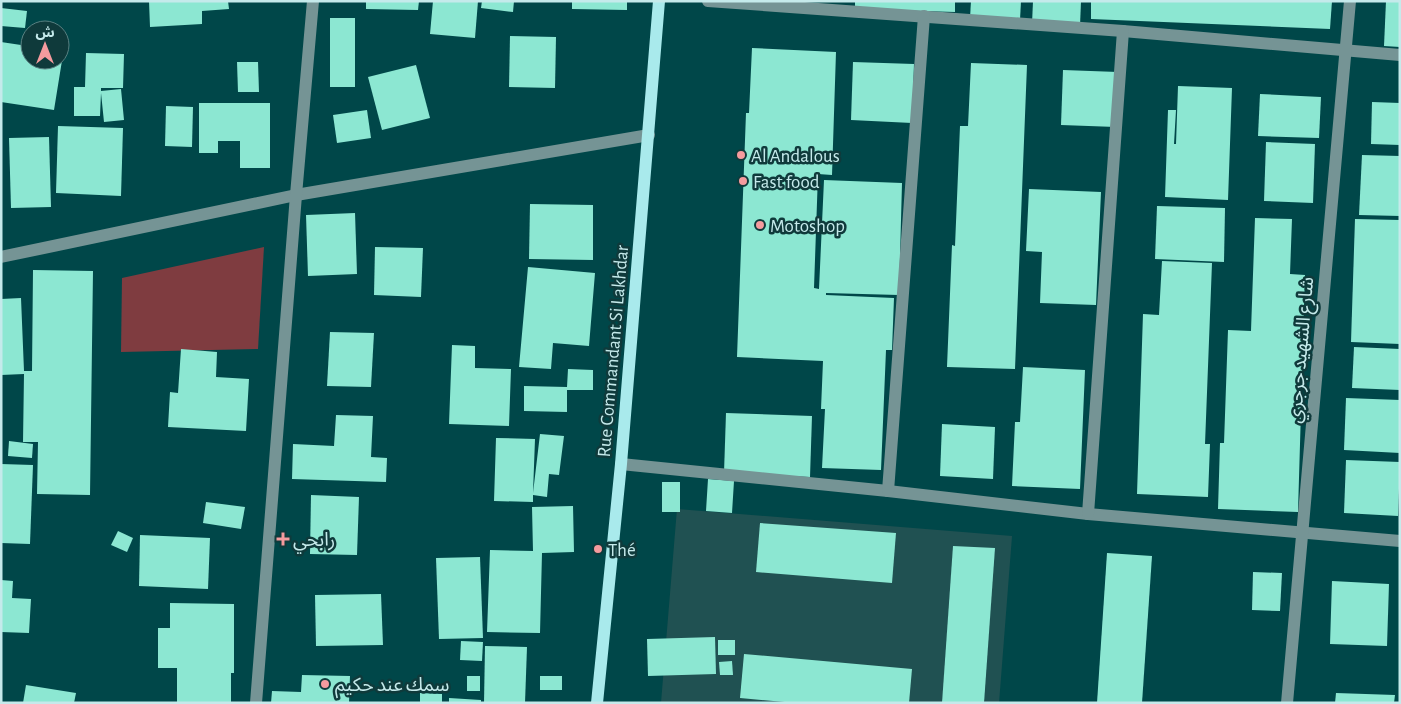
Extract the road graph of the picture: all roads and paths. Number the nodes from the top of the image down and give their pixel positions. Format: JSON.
{"nodes":[{"id":1,"x":314,"y":1,"type":"edge"},
{"id":2,"x":659,"y":1,"type":"edge"},
{"id":3,"x":708,"y":1,"type":"edge"},
{"id":4,"x":1350,"y":1,"type":"edge"},
{"id":5,"x":924,"y":16,"type":"junction"},
{"id":6,"x":1123,"y":31,"type":"junction"},
{"id":7,"x":1346,"y":51,"type":"junction"},
{"id":8,"x":1400,"y":55,"type":"edge"},
{"id":9,"x":649,"y":134,"type":"junction"},
{"id":10,"x":296,"y":195,"type":"junction"},
{"id":11,"x":1,"y":257,"type":"edge"},
{"id":12,"x":621,"y":464,"type":"junction"},
{"id":13,"x":888,"y":491,"type":"junction"},
{"id":14,"x":1088,"y":514,"type":"junction"},
{"id":15,"x":1302,"y":533,"type":"junction"},
{"id":16,"x":1400,"y":541,"type":"edge"},
{"id":17,"x":256,"y":703,"type":"edge"},
{"id":18,"x":597,"y":703,"type":"edge"},
{"id":19,"x":1287,"y":703,"type":"edge"}],
"edges":[{"from":1,"to":10,"type":"street"},
{"from":2,"to":9,"type":"main road","name":"Rue Commandant Si Lakhdar"},
{"from":3,"to":5,"type":"street"},
{"from":4,"to":7,"type":"street","name":"شارع الشهيد جرجري"},
{"from":5,"to":6,"type":"street"},
{"from":5,"to":13,"type":"street"},
{"from":6,"to":7,"type":"street"},
{"from":6,"to":14,"type":"street"},
{"from":7,"to":8,"type":"street"},
{"from":7,"to":15,"type":"street","name":"شارع الشهيد جرجري"},
{"from":9,"to":10,"type":"street"},
{"from":9,"to":12,"type":"main road","name":"Rue Commandant Si Lakhdar"},
{"from":10,"to":11,"type":"street"},
{"from":10,"to":17,"type":"street"},
{"from":12,"to":13,"type":"street"},
{"from":12,"to":18,"type":"main road","name":"Rue Commandant Si Lakhdar"},
{"from":13,"to":14,"type":"street"},
{"from":14,"to":15,"type":"street"},
{"from":15,"to":16,"type":"street"},
{"from":15,"to":19,"type":"street","name":"شارع الشهيد جرجري"}]}
